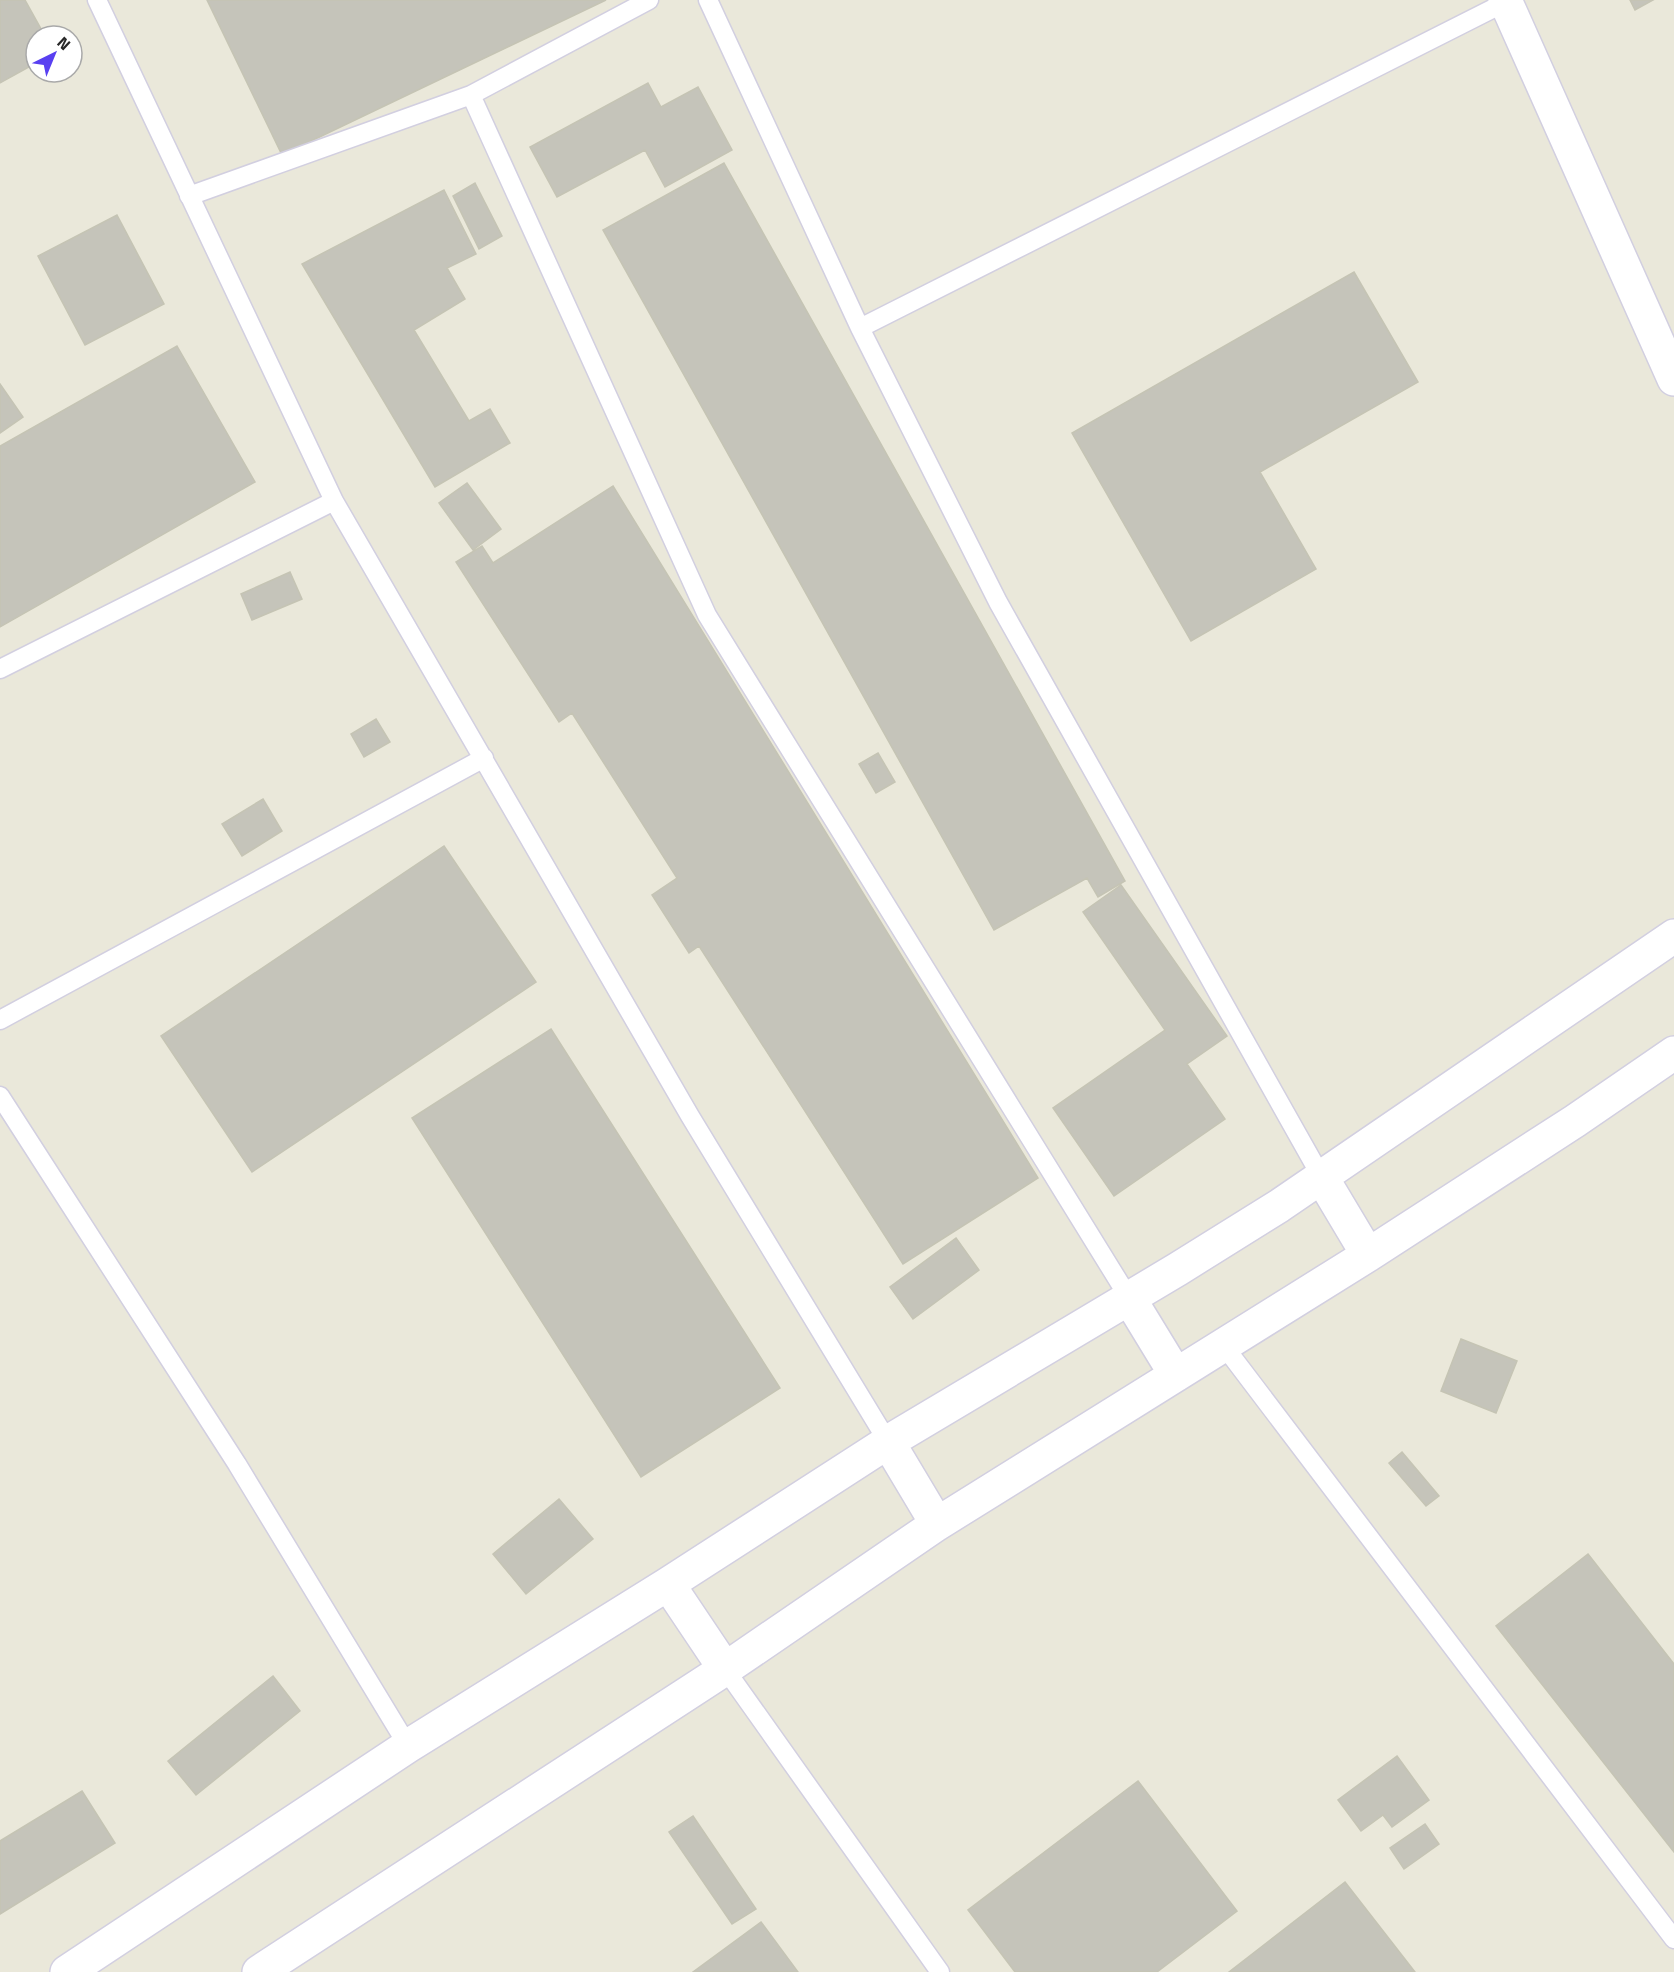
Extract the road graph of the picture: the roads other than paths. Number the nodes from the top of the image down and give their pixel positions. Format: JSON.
{"nodes":[{"id":1,"x":97,"y":0,"type":"edge"},
{"id":2,"x":650,"y":0,"type":"edge"},
{"id":3,"x":708,"y":0,"type":"edge"},
{"id":4,"x":1505,"y":1,"type":"edge"},
{"id":5,"x":471,"y":95,"type":"junction"},
{"id":6,"x":189,"y":196,"type":"junction"},
{"id":7,"x":860,"y":328,"type":"junction"},
{"id":8,"x":1674,"y":379,"type":"edge"},
{"id":9,"x":334,"y":501,"type":"junction"},
{"id":10,"x":0,"y":669,"type":"edge"},
{"id":11,"x":484,"y":758,"type":"junction"},
{"id":12,"x":1674,"y":936,"type":"edge"},
{"id":13,"x":0,"y":1020,"type":"edge"},
{"id":14,"x":1674,"y":1053,"type":"edge"},
{"id":15,"x":0,"y":1096,"type":"edge"},
{"id":16,"x":1322,"y":1178,"type":"junction"},
{"id":17,"x":1368,"y":1255,"type":"junction"},
{"id":18,"x":1129,"y":1298,"type":"junction"},
{"id":19,"x":1224,"y":1346,"type":"junction"},
{"id":20,"x":1176,"y":1375,"type":"junction"},
{"id":21,"x":888,"y":1442,"type":"junction"},
{"id":22,"x":936,"y":1524,"type":"junction"},
{"id":23,"x":668,"y":1584,"type":"junction"},
{"id":24,"x":725,"y":1669,"type":"junction"},
{"id":25,"x":408,"y":1746,"type":"junction"},
{"id":26,"x":1674,"y":1939,"type":"edge"},
{"id":27,"x":67,"y":1972,"type":"edge"},
{"id":28,"x":259,"y":1972,"type":"edge"},
{"id":29,"x":940,"y":1972,"type":"edge"}],
"edges":[{"from":1,"to":6,"type":"lane"},
{"from":2,"to":5,"type":"lane"},
{"from":3,"to":7,"type":"lane"},
{"from":4,"to":7,"type":"lane"},
{"from":4,"to":8,"type":"street"},
{"from":5,"to":6,"type":"lane"},
{"from":5,"to":18,"type":"lane"},
{"from":6,"to":9,"type":"lane"},
{"from":7,"to":16,"type":"lane"},
{"from":9,"to":10,"type":"lane"},
{"from":9,"to":11,"type":"lane"},
{"from":11,"to":13,"type":"lane"},
{"from":11,"to":21,"type":"lane"},
{"from":12,"to":16,"type":"street"},
{"from":14,"to":17,"type":"street"},
{"from":15,"to":25,"type":"lane"},
{"from":16,"to":17,"type":"street"},
{"from":16,"to":18,"type":"street"},
{"from":17,"to":19,"type":"street"},
{"from":18,"to":20,"type":"street"},
{"from":18,"to":21,"type":"street"},
{"from":19,"to":20,"type":"street"},
{"from":19,"to":26,"type":"lane"},
{"from":20,"to":22,"type":"street"},
{"from":21,"to":22,"type":"street"},
{"from":21,"to":23,"type":"street"},
{"from":22,"to":24,"type":"street"},
{"from":23,"to":24,"type":"street"},
{"from":23,"to":25,"type":"street"},
{"from":24,"to":28,"type":"street"},
{"from":24,"to":29,"type":"lane"},
{"from":25,"to":27,"type":"street"}]}
